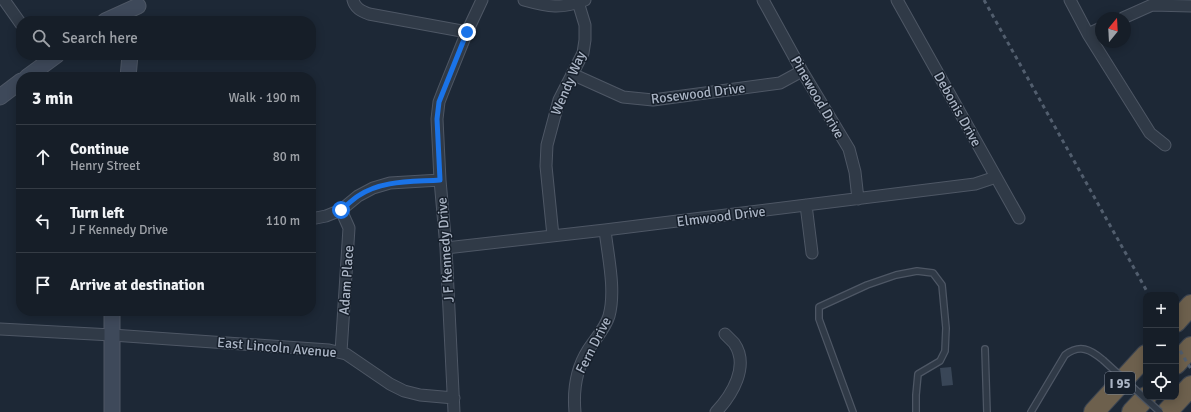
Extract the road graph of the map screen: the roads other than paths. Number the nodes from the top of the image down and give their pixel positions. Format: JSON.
{"nodes":[{"id":1,"x":4,"y":0,"type":"edge"},
{"id":2,"x":353,"y":0,"type":"edge"},
{"id":3,"x":482,"y":0,"type":"edge"},
{"id":4,"x":524,"y":0,"type":"edge"},
{"id":5,"x":763,"y":0,"type":"edge"},
{"id":6,"x":897,"y":0,"type":"edge"},
{"id":7,"x":1070,"y":0,"type":"edge"},
{"id":8,"x":582,"y":1,"type":"edge"},
{"id":9,"x":1191,"y":6,"type":"edge"},
{"id":10,"x":137,"y":9,"type":"edge"},
{"id":11,"x":1131,"y":14,"type":"edge"},
{"id":12,"x":118,"y":16,"type":"edge"},
{"id":13,"x":16,"y":17,"type":"edge"},
{"id":14,"x":1095,"y":31,"type":"edge"},
{"id":15,"x":467,"y":32,"type":"junction"},
{"id":16,"x":1088,"y":34,"type":"junction"},
{"id":17,"x":47,"y":60,"type":"edge"},
{"id":18,"x":130,"y":60,"type":"edge"},
{"id":19,"x":802,"y":71,"type":"junction"},
{"id":20,"x":33,"y":72,"type":"edge"},
{"id":21,"x":128,"y":72,"type":"edge"},
{"id":22,"x":572,"y":74,"type":"junction"},
{"id":23,"x":16,"y":86,"type":"edge"},
{"id":24,"x":0,"y":97,"type":"edge"},
{"id":25,"x":1165,"y":145,"type":"dead end"},
{"id":26,"x":996,"y":177,"type":"junction"},
{"id":27,"x":440,"y":180,"type":"junction"},
{"id":28,"x":858,"y":199,"type":"junction"},
{"id":29,"x":806,"y":205,"type":"junction"},
{"id":30,"x":341,"y":210,"type":"junction"},
{"id":31,"x":316,"y":218,"type":"edge"},
{"id":32,"x":1019,"y":218,"type":"dead end"},
{"id":33,"x":605,"y":230,"type":"junction"},
{"id":34,"x":553,"y":236,"type":"junction"},
{"id":35,"x":446,"y":248,"type":"junction"},
{"id":36,"x":812,"y":253,"type":"dead end"},
{"id":37,"x":1191,"y":305,"type":"edge"},
{"id":38,"x":112,"y":316,"type":"edge"},
{"id":39,"x":1179,"y":319,"type":"edge"},
{"id":40,"x":0,"y":329,"type":"edge"},
{"id":41,"x":725,"y":334,"type":"dead end"},
{"id":42,"x":112,"y":335,"type":"junction"},
{"id":43,"x":1191,"y":347,"type":"edge"},
{"id":44,"x":985,"y":349,"type":"dead end"},
{"id":45,"x":341,"y":352,"type":"junction"},
{"id":46,"x":1143,"y":358,"type":"edge"},
{"id":47,"x":1179,"y":361,"type":"edge"},
{"id":48,"x":1191,"y":386,"type":"edge"},
{"id":49,"x":454,"y":398,"type":"junction"},
{"id":50,"x":1143,"y":400,"type":"edge"},
{"id":51,"x":112,"y":412,"type":"edge"},
{"id":52,"x":454,"y":412,"type":"edge"},
{"id":53,"x":575,"y":412,"type":"edge"},
{"id":54,"x":716,"y":412,"type":"edge"},
{"id":55,"x":853,"y":412,"type":"edge"},
{"id":56,"x":916,"y":412,"type":"edge"},
{"id":57,"x":987,"y":412,"type":"edge"},
{"id":58,"x":1031,"y":412,"type":"edge"},
{"id":59,"x":1094,"y":412,"type":"edge"},
{"id":60,"x":1132,"y":412,"type":"edge"},
{"id":61,"x":1160,"y":412,"type":"edge"},
{"id":62,"x":1168,"y":412,"type":"edge"}],
"edges":[{"from":1,"to":13,"type":"street"},
{"from":2,"to":15,"type":"street"},
{"from":3,"to":15,"type":"street","name":"J F Kennedy Drive"},
{"from":4,"to":8,"type":"street"},
{"from":5,"to":19,"type":"street","name":"Pinewood Drive"},
{"from":6,"to":26,"type":"street","name":"Debonis Drive"},
{"from":7,"to":16,"type":"street"},
{"from":8,"to":22,"type":"street","name":"Wendy Way"},
{"from":9,"to":11,"type":"street"},
{"from":10,"to":12,"type":"street"},
{"from":14,"to":16,"type":"street"},
{"from":15,"to":27,"type":"street","name":"J F Kennedy Drive"},
{"from":16,"to":25,"type":"street"},
{"from":17,"to":20,"type":"street"},
{"from":18,"to":21,"type":"street"},
{"from":19,"to":22,"type":"street","name":"Rosewood Drive"},
{"from":19,"to":28,"type":"street","name":"Pinewood Drive"},
{"from":22,"to":34,"type":"street","name":"Wendy Way"},
{"from":23,"to":24,"type":"street"},
{"from":26,"to":28,"type":"street","name":"Elmwood Drive"},
{"from":26,"to":32,"type":"street","name":"Debonis Drive"},
{"from":27,"to":30,"type":"street"},
{"from":27,"to":35,"type":"street","name":"J F Kennedy Drive"},
{"from":28,"to":29,"type":"street","name":"Elmwood Drive"},
{"from":29,"to":33,"type":"street","name":"Elmwood Drive"},
{"from":29,"to":36,"type":"street"},
{"from":30,"to":31,"type":"street"},
{"from":30,"to":45,"type":"street","name":"Adam Place"},
{"from":33,"to":34,"type":"street","name":"Elmwood Drive"},
{"from":33,"to":53,"type":"street","name":"Fern Drive"},
{"from":34,"to":35,"type":"street","name":"Elmwood Drive"},
{"from":35,"to":49,"type":"street","name":"J F Kennedy Drive"},
{"from":37,"to":39,"type":"highway"},
{"from":38,"to":42,"type":"street"},
{"from":40,"to":42,"type":"street","name":"East Lincoln Avenue"},
{"from":41,"to":54,"type":"street"},
{"from":42,"to":45,"type":"street","name":"East Lincoln Avenue"},
{"from":42,"to":51,"type":"street"},
{"from":43,"to":47,"type":"highway"},
{"from":44,"to":57,"type":"lane"},
{"from":45,"to":49,"type":"street","name":"East Lincoln Avenue"},
{"from":46,"to":59,"type":"highway","number":"I 95"},
{"from":48,"to":62,"type":"highway"},
{"from":49,"to":52,"type":"street","name":"J F Kennedy Drive"},
{"from":50,"to":60,"type":"highway","number":"I 95"},
{"from":55,"to":56,"type":"lane"},
{"from":58,"to":61,"type":"lane","bridge":true}]}
